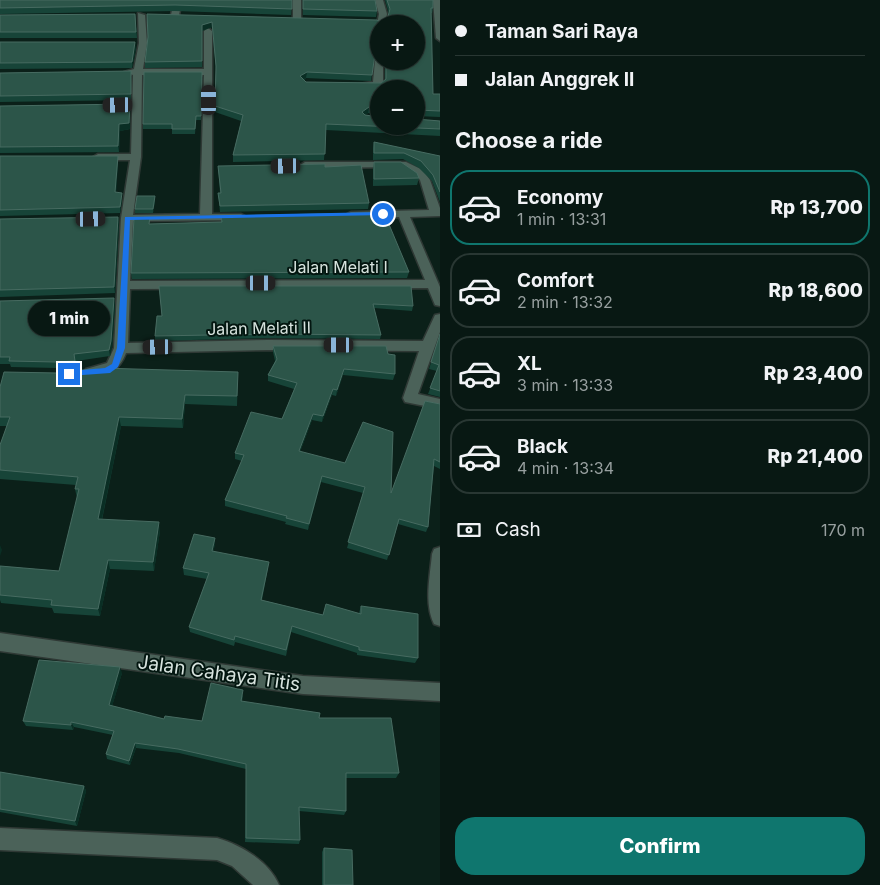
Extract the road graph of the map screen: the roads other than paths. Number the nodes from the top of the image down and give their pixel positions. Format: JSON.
{"nodes":[{"id":1,"x":178,"y":0,"type":"edge"},
{"id":2,"x":297,"y":0,"type":"edge"},
{"id":3,"x":379,"y":0,"type":"edge"},
{"id":4,"x":437,"y":0,"type":"edge"},
{"id":5,"x":140,"y":15,"type":"edge"},
{"id":6,"x":184,"y":15,"type":"edge"},
{"id":7,"x":383,"y":15,"type":"edge"},
{"id":8,"x":288,"y":19,"type":"edge"},
{"id":9,"x":208,"y":31,"type":"edge"},
{"id":10,"x":440,"y":38,"type":"edge"},
{"id":11,"x":379,"y":70,"type":"edge"},
{"id":12,"x":118,"y":72,"type":"edge"},
{"id":13,"x":138,"y":72,"type":"junction"},
{"id":14,"x":209,"y":72,"type":"junction"},
{"id":15,"x":352,"y":86,"type":"edge"},
{"id":16,"x":88,"y":157,"type":"edge"},
{"id":17,"x":136,"y":157,"type":"junction"},
{"id":18,"x":295,"y":166,"type":"edge"},
{"id":19,"x":438,"y":213,"type":"edge"},
{"id":20,"x":403,"y":214,"type":"junction"},
{"id":21,"x":344,"y":215,"type":"edge"},
{"id":22,"x":255,"y":216,"type":"edge"},
{"id":23,"x":206,"y":217,"type":"junction"},
{"id":24,"x":122,"y":218,"type":"junction"},
{"id":25,"x":431,"y":284,"type":"junction"},
{"id":26,"x":124,"y":285,"type":"junction"},
{"id":27,"x":440,"y":302,"type":"edge"},
{"id":28,"x":440,"y":318,"type":"edge"},
{"id":29,"x":427,"y":346,"type":"junction"},
{"id":30,"x":121,"y":348,"type":"junction"},
{"id":31,"x":77,"y":374,"type":"edge"},
{"id":32,"x":440,"y":404,"type":"edge"},
{"id":33,"x":440,"y":554,"type":"edge"},
{"id":34,"x":440,"y":618,"type":"edge"},
{"id":35,"x":0,"y":642,"type":"edge"},
{"id":36,"x":440,"y":692,"type":"edge"},
{"id":37,"x":0,"y":839,"type":"edge"},
{"id":38,"x":268,"y":885,"type":"edge"}],
"edges":[{"from":1,"to":6,"type":"street"},
{"from":2,"to":8,"type":"street"},
{"from":3,"to":7,"type":"street"},
{"from":4,"to":10,"type":"street"},
{"from":5,"to":13,"type":"street"},
{"from":9,"to":14,"type":"street"},
{"from":11,"to":15,"type":"street"},
{"from":12,"to":13,"type":"street"},
{"from":13,"to":14,"type":"street"},
{"from":13,"to":17,"type":"street"},
{"from":14,"to":23,"type":"street"},
{"from":16,"to":17,"type":"street"},
{"from":17,"to":24,"type":"street"},
{"from":18,"to":19,"type":"street"},
{"from":19,"to":20,"type":"street"},
{"from":20,"to":21,"type":"street"},
{"from":20,"to":25,"type":"street"},
{"from":22,"to":23,"type":"street"},
{"from":23,"to":24,"type":"street"},
{"from":24,"to":26,"type":"street"},
{"from":25,"to":26,"type":"street","name":"Jalan Melati I"},
{"from":25,"to":27,"type":"street"},
{"from":26,"to":30,"type":"street"},
{"from":28,"to":29,"type":"street"},
{"from":29,"to":30,"type":"street","name":"Jalan Melati II"},
{"from":29,"to":32,"type":"street"},
{"from":30,"to":31,"type":"street"},
{"from":33,"to":34,"type":"street"},
{"from":35,"to":36,"type":"street","name":"Jalan Cahaya Titis"},
{"from":37,"to":38,"type":"street"}]}
